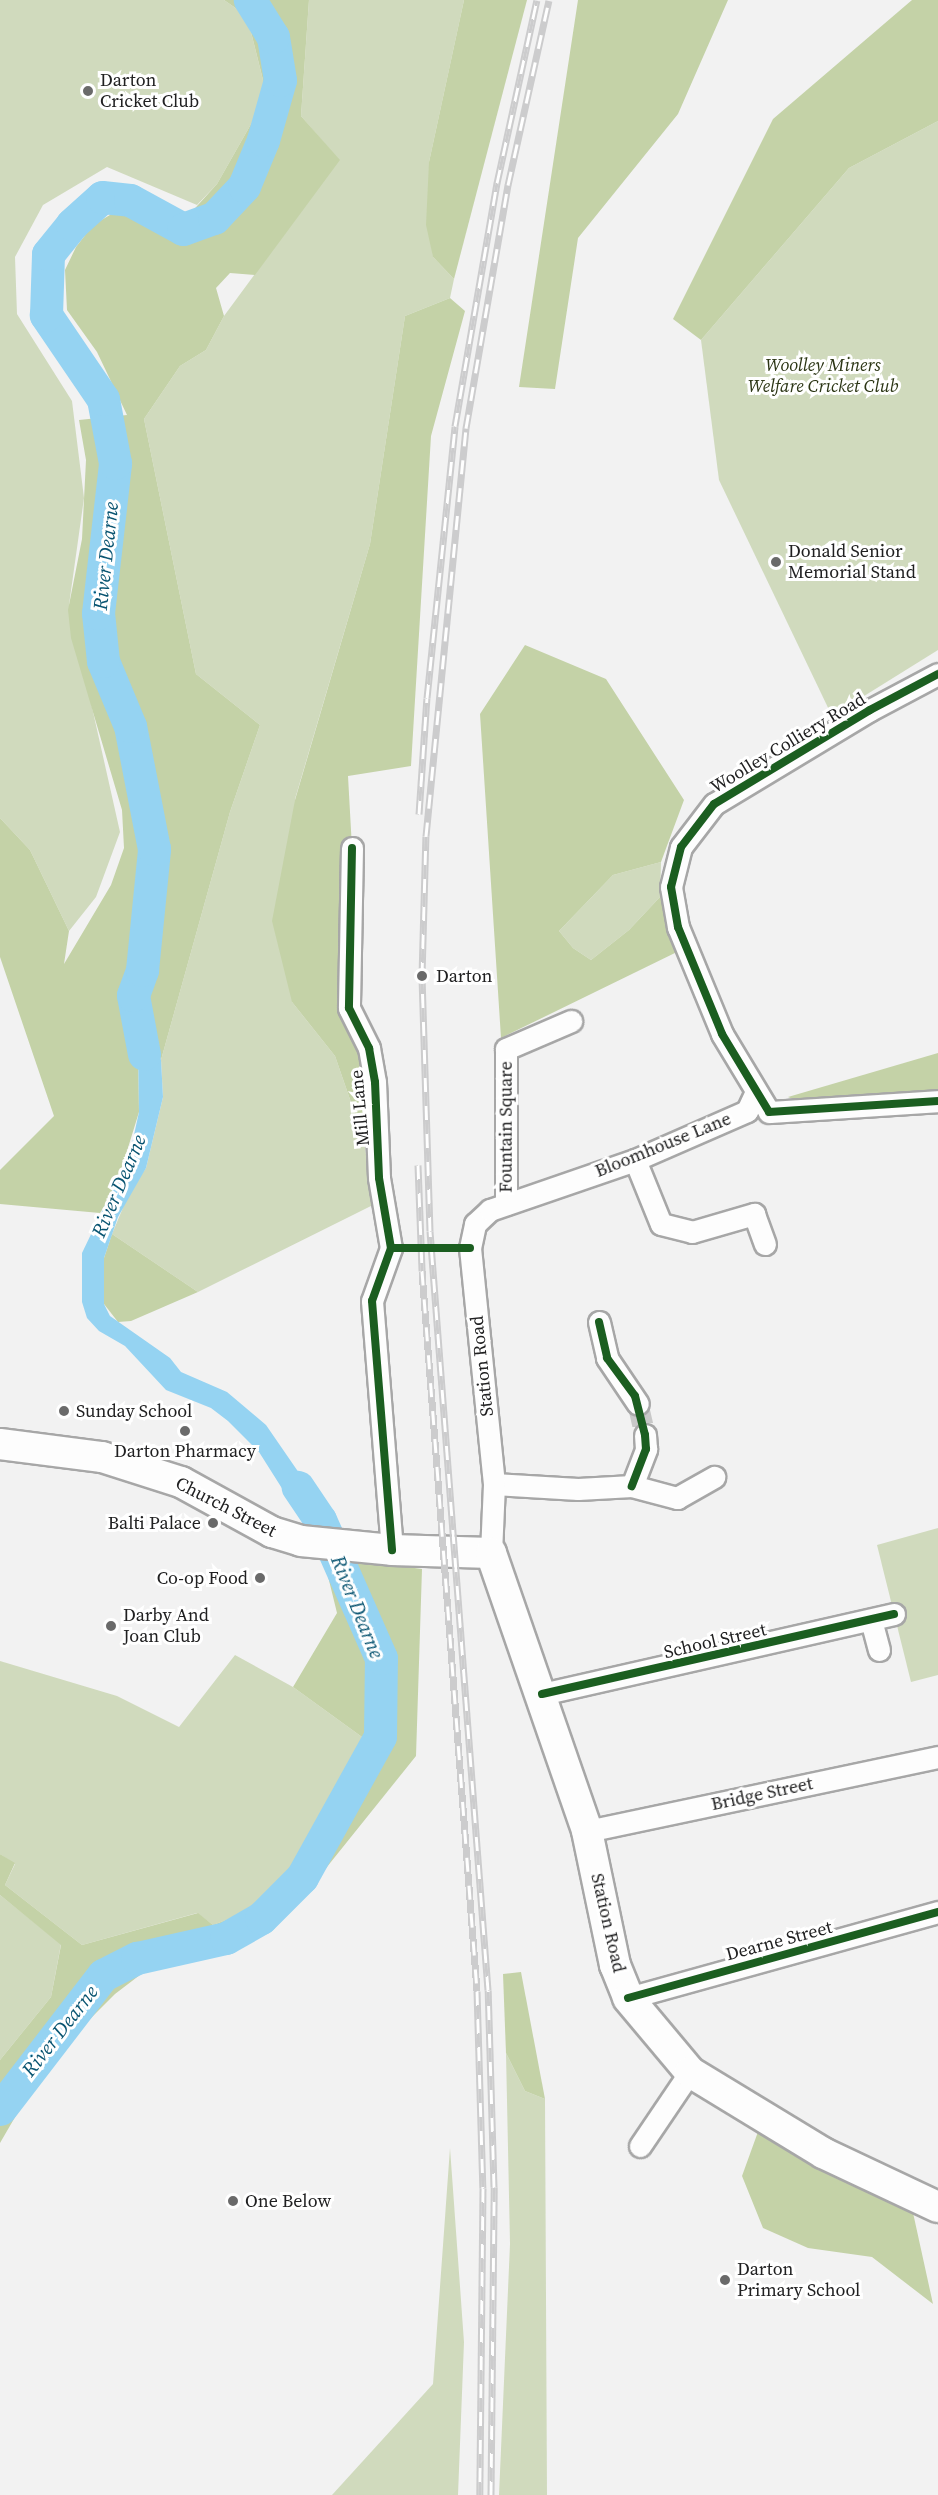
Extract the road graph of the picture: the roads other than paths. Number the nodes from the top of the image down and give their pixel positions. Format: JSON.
{"nodes":[{"id":1,"x":938,"y":674,"type":"edge"},
{"id":2,"x":356,"y":857,"type":"dead end"},
{"id":3,"x":571,"y":1021,"type":"dead end"},
{"id":4,"x":755,"y":1094,"type":"junction"},
{"id":5,"x":938,"y":1101,"type":"edge"},
{"id":6,"x":635,"y":1160,"type":"junction"},
{"id":7,"x":506,"y":1204,"type":"junction"},
{"id":8,"x":765,"y":1244,"type":"dead end"},
{"id":9,"x":470,"y":1248,"type":"joint"},
{"id":10,"x":599,"y":1322,"type":"dead end"},
{"id":11,"x":638,"y":1404,"type":"tunnel mouth"},
{"id":12,"x":645,"y":1434,"type":"tunnel mouth"},
{"id":13,"x":0,"y":1449,"type":"edge"},
{"id":14,"x":714,"y":1477,"type":"dead end"},
{"id":15,"x":494,"y":1484,"type":"junction"},
{"id":16,"x":632,"y":1486,"type":"junction"},
{"id":17,"x":392,"y":1550,"type":"junction"},
{"id":18,"x":491,"y":1553,"type":"junction"},
{"id":19,"x":894,"y":1614,"type":"dead end"},
{"id":20,"x":871,"y":1620,"type":"junction"},
{"id":21,"x":879,"y":1650,"type":"dead end"},
{"id":22,"x":542,"y":1694,"type":"junction"},
{"id":23,"x":938,"y":1757,"type":"edge"},
{"id":24,"x":587,"y":1831,"type":"junction"},
{"id":25,"x":938,"y":1912,"type":"edge"},
{"id":26,"x":628,"y":1998,"type":"junction"},
{"id":27,"x":690,"y":2072,"type":"junction"},
{"id":28,"x":640,"y":2146,"type":"dead end"},
{"id":29,"x":938,"y":2207,"type":"edge"}],
"edges":[{"from":1,"to":4,"type":"street","name":"Woolley Colliery Road"},
{"from":2,"to":17,"type":"street","name":"Mill Lane"},
{"from":3,"to":7,"type":"street","name":"Fountain Square"},
{"from":4,"to":5,"type":"street"},
{"from":4,"to":6,"type":"street","name":"Bloomhouse Lane"},
{"from":6,"to":7,"type":"street","name":"Bloomhouse Lane"},
{"from":6,"to":8,"type":"street"},
{"from":7,"to":9,"type":"street","name":"Bloomhouse Lane"},
{"from":9,"to":15,"type":"street","name":"Station Road"},
{"from":10,"to":11,"type":"street"},
{"from":12,"to":16,"type":"street"},
{"from":13,"to":17,"type":"main road","name":"Church Street"},
{"from":14,"to":16,"type":"street"},
{"from":15,"to":16,"type":"street"},
{"from":15,"to":18,"type":"street","name":"Station Road"},
{"from":17,"to":18,"type":"main road","name":"Church Street"},
{"from":18,"to":22,"type":"main road","name":"Station Road"},
{"from":19,"to":20,"type":"street","name":"School Street"},
{"from":20,"to":21,"type":"street"},
{"from":20,"to":22,"type":"street","name":"School Street"},
{"from":22,"to":24,"type":"main road","name":"Station Road"},
{"from":23,"to":24,"type":"street","name":"Bridge Street"},
{"from":24,"to":26,"type":"main road","name":"Station Road"},
{"from":25,"to":26,"type":"street","name":"Dearne Street"},
{"from":26,"to":27,"type":"main road","name":"Station Road"},
{"from":27,"to":28,"type":"street"},
{"from":27,"to":29,"type":"main road","name":"Station Road"}]}
